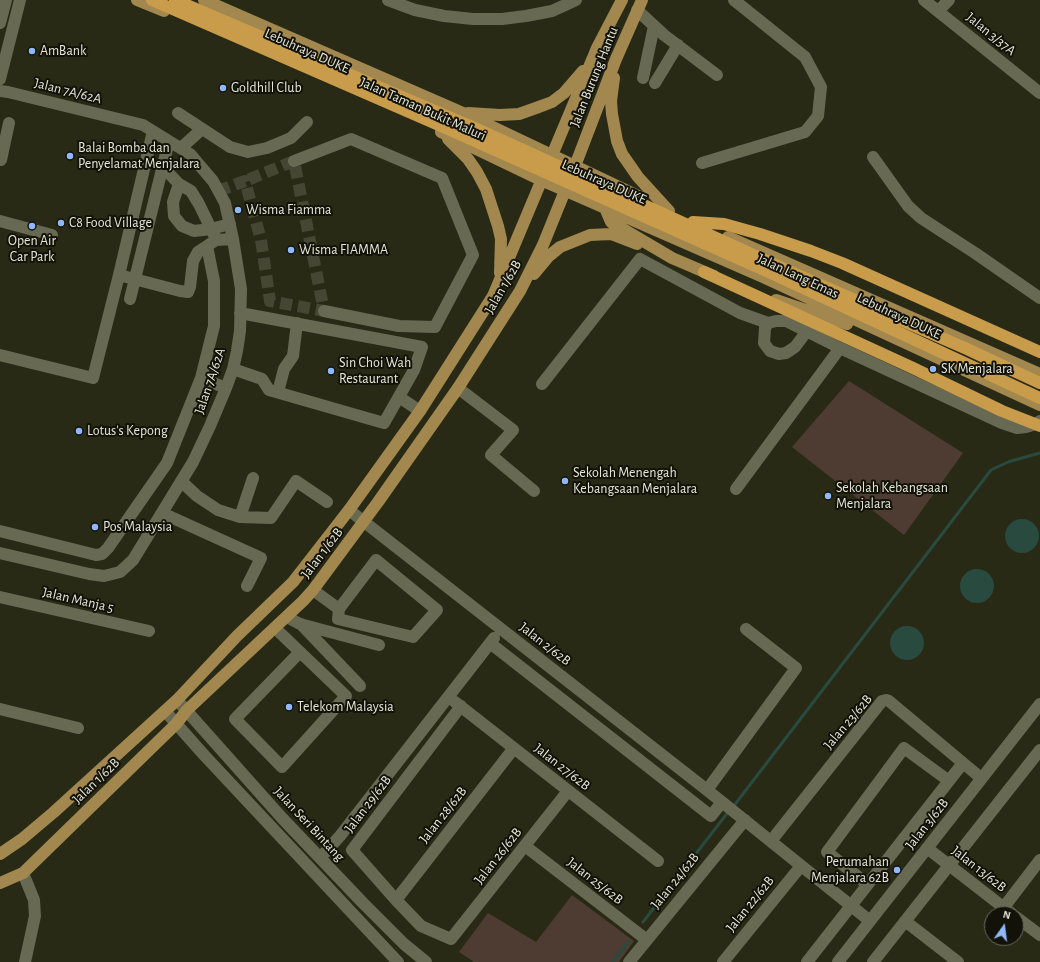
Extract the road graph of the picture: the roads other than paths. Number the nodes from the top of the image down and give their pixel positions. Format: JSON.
{"nodes":[{"id":1,"x":6,"y":0,"type":"edge"},
{"id":2,"x":20,"y":0,"type":"edge"},
{"id":3,"x":137,"y":0,"type":"edge"},
{"id":4,"x":152,"y":0,"type":"edge"},
{"id":5,"x":175,"y":0,"type":"edge"},
{"id":6,"x":204,"y":0,"type":"edge"},
{"id":7,"x":388,"y":0,"type":"edge"},
{"id":8,"x":576,"y":0,"type":"edge"},
{"id":9,"x":622,"y":0,"type":"edge"},
{"id":10,"x":734,"y":0,"type":"edge"},
{"id":11,"x":924,"y":0,"type":"edge"},
{"id":12,"x":949,"y":0,"type":"edge"},
{"id":13,"x":639,"y":5,"type":"edge"},
{"id":14,"x":938,"y":11,"type":"junction"},
{"id":15,"x":0,"y":23,"type":"edge"},
{"id":16,"x":654,"y":26,"type":"junction"},
{"id":17,"x":6,"y":29,"type":"edge"},
{"id":18,"x":678,"y":45,"type":"junction"},
{"id":19,"x":597,"y":48,"type":"junction"},
{"id":20,"x":616,"y":59,"type":"junction"},
{"id":21,"x":717,"y":75,"type":"dead end"},
{"id":22,"x":0,"y":78,"type":"edge"},
{"id":23,"x":643,"y":78,"type":"dead end"},
{"id":24,"x":655,"y":83,"type":"dead end"},
{"id":25,"x":0,"y":91,"type":"edge"},
{"id":26,"x":1040,"y":93,"type":"edge"},
{"id":27,"x":16,"y":94,"type":"junction"},
{"id":28,"x":463,"y":113,"type":"junction"},
{"id":29,"x":178,"y":114,"type":"dead end"},
{"id":30,"x":307,"y":122,"type":"dead end"},
{"id":31,"x":9,"y":123,"type":"dead end"},
{"id":32,"x":202,"y":129,"type":"junction"},
{"id":33,"x":153,"y":131,"type":"junction"},
{"id":34,"x":440,"y":132,"type":"junction"},
{"id":35,"x":3,"y":136,"type":"edge"},
{"id":36,"x":169,"y":141,"type":"junction"},
{"id":37,"x":181,"y":148,"type":"junction"},
{"id":38,"x":551,"y":155,"type":"junction"},
{"id":39,"x":873,"y":157,"type":"dead end"},
{"id":40,"x":0,"y":160,"type":"edge"},
{"id":41,"x":294,"y":161,"type":"dead end"},
{"id":42,"x":702,"y":163,"type":"dead end"},
{"id":43,"x":575,"y":166,"type":"junction"},
{"id":44,"x":161,"y":170,"type":"junction"},
{"id":45,"x":541,"y":180,"type":"junction"},
{"id":46,"x":179,"y":184,"type":"junction"},
{"id":47,"x":564,"y":190,"type":"junction"},
{"id":48,"x":605,"y":208,"type":"junction"},
{"id":49,"x":669,"y":211,"type":"junction"},
{"id":50,"x":0,"y":221,"type":"edge"},
{"id":51,"x":693,"y":222,"type":"junction"},
{"id":52,"x":230,"y":224,"type":"junction"},
{"id":53,"x":210,"y":234,"type":"junction"},
{"id":54,"x":52,"y":235,"type":"dead end"},
{"id":55,"x":233,"y":239,"type":"junction"},
{"id":56,"x":672,"y":258,"type":"junction"},
{"id":57,"x":704,"y":272,"type":"junction"},
{"id":58,"x":119,"y":275,"type":"junction"},
{"id":59,"x":498,"y":286,"type":"junction"},
{"id":60,"x":520,"y":291,"type":"junction"},
{"id":61,"x":1040,"y":298,"type":"edge"},
{"id":62,"x":130,"y":299,"type":"dead end"},
{"id":63,"x":324,"y":311,"type":"dead end"},
{"id":64,"x":240,"y":313,"type":"junction"},
{"id":65,"x":298,"y":323,"type":"junction"},
{"id":66,"x":768,"y":323,"type":"junction"},
{"id":67,"x":807,"y":331,"type":"junction"},
{"id":68,"x":840,"y":348,"type":"junction"},
{"id":69,"x":921,"y":350,"type":"junction"},
{"id":70,"x":1040,"y":352,"type":"edge"},
{"id":71,"x":0,"y":355,"type":"edge"},
{"id":72,"x":233,"y":369,"type":"junction"},
{"id":73,"x":1040,"y":374,"type":"edge"},
{"id":74,"x":202,"y":378,"type":"junction"},
{"id":75,"x":1040,"y":383,"type":"edge"},
{"id":76,"x":542,"y":384,"type":"dead end"},
{"id":77,"x":226,"y":388,"type":"junction"},
{"id":78,"x":458,"y":388,"type":"junction"},
{"id":79,"x":278,"y":392,"type":"junction"},
{"id":80,"x":399,"y":397,"type":"junction"},
{"id":81,"x":1040,"y":398,"type":"edge"},
{"id":82,"x":1040,"y":405,"type":"edge"},
{"id":83,"x":420,"y":411,"type":"junction"},
{"id":84,"x":1040,"y":421,"type":"edge"},
{"id":85,"x":1040,"y":426,"type":"edge"},
{"id":86,"x":253,"y":478,"type":"dead end"},
{"id":87,"x":181,"y":481,"type":"junction"},
{"id":88,"x":736,"y":489,"type":"dead end"},
{"id":89,"x":534,"y":491,"type":"dead end"},
{"id":90,"x":327,"y":502,"type":"dead end"},
{"id":91,"x":349,"y":510,"type":"junction"},
{"id":92,"x":162,"y":513,"type":"junction"},
{"id":93,"x":240,"y":517,"type":"junction"},
{"id":94,"x":364,"y":521,"type":"junction"},
{"id":95,"x":0,"y":531,"type":"edge"},
{"id":96,"x":0,"y":552,"type":"edge"},
{"id":97,"x":247,"y":586,"type":"dead end"},
{"id":98,"x":313,"y":590,"type":"junction"},
{"id":99,"x":0,"y":597,"type":"edge"},
{"id":100,"x":339,"y":609,"type":"junction"},
{"id":101,"x":287,"y":617,"type":"junction"},
{"id":102,"x":300,"y":624,"type":"junction"},
{"id":103,"x":275,"y":628,"type":"junction"},
{"id":104,"x":501,"y":629,"type":"junction"},
{"id":105,"x":746,"y":629,"type":"dead end"},
{"id":106,"x":149,"y":631,"type":"dead end"},
{"id":107,"x":490,"y":643,"type":"junction"},
{"id":108,"x":379,"y":645,"type":"dead end"},
{"id":109,"x":300,"y":652,"type":"junction"},
{"id":110,"x":360,"y":686,"type":"dead end"},
{"id":111,"x":448,"y":696,"type":"junction"},
{"id":112,"x":177,"y":700,"type":"junction"},
{"id":113,"x":1040,"y":704,"type":"edge"},
{"id":114,"x":461,"y":706,"type":"junction"},
{"id":115,"x":0,"y":709,"type":"edge"},
{"id":116,"x":187,"y":710,"type":"junction"},
{"id":117,"x":165,"y":711,"type":"junction"},
{"id":118,"x":176,"y":724,"type":"junction"},
{"id":119,"x":78,"y":728,"type":"dead end"},
{"id":120,"x":514,"y":748,"type":"junction"},
{"id":121,"x":1040,"y":750,"type":"edge"},
{"id":122,"x":963,"y":763,"type":"junction"},
{"id":123,"x":981,"y":778,"type":"junction"},
{"id":124,"x":949,"y":781,"type":"junction"},
{"id":125,"x":707,"y":790,"type":"junction"},
{"id":126,"x":568,"y":791,"type":"junction"},
{"id":127,"x":722,"y":802,"type":"junction"},
{"id":128,"x":745,"y":820,"type":"junction"},
{"id":129,"x":771,"y":841,"type":"junction"},
{"id":130,"x":525,"y":846,"type":"junction"},
{"id":131,"x":927,"y":848,"type":"junction"},
{"id":132,"x":0,"y":854,"type":"edge"},
{"id":133,"x":320,"y":858,"type":"junction"},
{"id":134,"x":1040,"y":860,"type":"edge"},
{"id":135,"x":658,"y":861,"type":"dead end"},
{"id":136,"x":801,"y":866,"type":"junction"},
{"id":137,"x":949,"y":866,"type":"junction"},
{"id":138,"x":23,"y":873,"type":"junction"},
{"id":139,"x":0,"y":882,"type":"edge"},
{"id":140,"x":867,"y":884,"type":"junction"},
{"id":141,"x":396,"y":900,"type":"junction"},
{"id":142,"x":850,"y":905,"type":"junction"},
{"id":143,"x":1001,"y":906,"type":"edge"},
{"id":144,"x":1011,"y":906,"type":"edge"},
{"id":145,"x":870,"y":921,"type":"junction"},
{"id":146,"x":906,"y":921,"type":"junction"},
{"id":147,"x":1024,"y":923,"type":"edge"},
{"id":148,"x":1040,"y":935,"type":"edge"},
{"id":149,"x":451,"y":939,"type":"joint"},
{"id":150,"x":646,"y":940,"type":"junction"},
{"id":151,"x":25,"y":962,"type":"edge"},
{"id":152,"x":398,"y":962,"type":"edge"},
{"id":153,"x":426,"y":962,"type":"edge"},
{"id":154,"x":630,"y":962,"type":"edge"},
{"id":155,"x":723,"y":962,"type":"edge"},
{"id":156,"x":807,"y":962,"type":"edge"},
{"id":157,"x":838,"y":962,"type":"edge"},
{"id":158,"x":873,"y":962,"type":"edge"},
{"id":159,"x":958,"y":962,"type":"edge"}],
"edges":[{"from":1,"to":15,"type":"street"},
{"from":2,"to":17,"type":"street"},
{"from":3,"to":34,"type":"main road","name":"Jalan Taman Bukit Maluri"},
{"from":4,"to":81,"type":"highway","name":"Lebuhraya DUKE"},
{"from":5,"to":75,"type":"highway","name":"Lebuhraya DUKE"},
{"from":6,"to":28,"type":"main road","name":"Jalan Taman Bukit Maluri"},
{"from":7,"to":8,"type":"street"},
{"from":9,"to":19,"type":"main road","name":"Jalan Burung Hantu"},
{"from":10,"to":42,"type":"street"},
{"from":11,"to":14,"type":"street","name":"Jalan 3/37A"},
{"from":12,"to":14,"type":"street"},
{"from":13,"to":16,"type":"street"},
{"from":13,"to":20,"type":"main road","name":"Jalan Burung Hantu"},
{"from":14,"to":26,"type":"street","name":"Jalan 3/37A"},
{"from":16,"to":18,"type":"street"},
{"from":16,"to":23,"type":"street"},
{"from":17,"to":22,"type":"street"},
{"from":18,"to":21,"type":"street"},
{"from":18,"to":24,"type":"street"},
{"from":19,"to":28,"type":"main road"},
{"from":19,"to":38,"type":"main road","name":"Jalan Burung Hantu"},
{"from":20,"to":43,"type":"main road","name":"Jalan Burung Hantu"},
{"from":20,"to":49,"type":"main road"},
{"from":22,"to":27,"type":"street","name":"Jalan 7A/62A"},
{"from":25,"to":27,"type":"street","name":"Jalan 7A/62A"},
{"from":27,"to":33,"type":"street","name":"Jalan 7A/62A"},
{"from":28,"to":38,"type":"main road","name":"Jalan Taman Bukit Maluri"},
{"from":29,"to":32,"type":"street"},
{"from":30,"to":32,"type":"street"},
{"from":31,"to":35,"type":"street"},
{"from":32,"to":37,"type":"street"},
{"from":33,"to":36,"type":"street","name":"Jalan 7A/62A"},
{"from":33,"to":58,"type":"street"},
{"from":34,"to":45,"type":"main road","name":"Jalan Taman Bukit Maluri"},
{"from":34,"to":59,"type":"main road"},
{"from":35,"to":40,"type":"street"},
{"from":36,"to":37,"type":"street","name":"Jalan 7A/62A"},
{"from":36,"to":44,"type":"street"},
{"from":37,"to":52,"type":"street","name":"Jalan 7A/62A"},
{"from":38,"to":43,"type":"main road"},
{"from":38,"to":45,"type":"main road","name":"Jalan 1/62B"},
{"from":39,"to":61,"type":"street"},
{"from":41,"to":63,"type":"street"},
{"from":43,"to":47,"type":"main road","name":"Jalan 1/62B"},
{"from":43,"to":49,"type":"main road"},
{"from":44,"to":46,"type":"street"},
{"from":44,"to":62,"type":"street"},
{"from":45,"to":47,"type":"main road","name":"Jalan Lang Emas"},
{"from":45,"to":59,"type":"main road","name":"Jalan 1/62B"},
{"from":46,"to":53,"type":"street"},
{"from":46,"to":53,"type":"street"},
{"from":47,"to":48,"type":"main road","name":"Jalan Lang Emas"},
{"from":47,"to":60,"type":"main road","name":"Jalan 1/62B"},
{"from":48,"to":56,"type":"main road"},
{"from":48,"to":69,"type":"main road","name":"Jalan Lang Emas"},
{"from":49,"to":51,"type":"main road","name":"Jalan Lang Emas"},
{"from":50,"to":54,"type":"street"},
{"from":51,"to":70,"type":"highway"},
{"from":51,"to":73,"type":"main road","name":"Jalan Lang Emas"},
{"from":52,"to":53,"type":"street"},
{"from":52,"to":55,"type":"street","name":"Jalan 7A/62A"},
{"from":53,"to":55,"type":"street"},
{"from":53,"to":58,"type":"street"},
{"from":53,"to":74,"type":"street"},
{"from":55,"to":64,"type":"street","name":"Jalan 7A/62A"},
{"from":56,"to":57,"type":"main road"},
{"from":56,"to":60,"type":"main road"},
{"from":57,"to":69,"type":"main road"},
{"from":57,"to":85,"type":"highway"},
{"from":58,"to":71,"type":"street"},
{"from":59,"to":83,"type":"main road","name":"Jalan 1/62B"},
{"from":60,"to":78,"type":"main road","name":"Jalan 1/62B"},
{"from":64,"to":65,"type":"street"},
{"from":64,"to":72,"type":"street","name":"Jalan 7A/62A"},
{"from":65,"to":79,"type":"street"},
{"from":65,"to":80,"type":"street"},
{"from":66,"to":67,"type":"street"},
{"from":66,"to":67,"type":"street"},
{"from":66,"to":76,"type":"street"},
{"from":67,"to":68,"type":"street"},
{"from":68,"to":84,"type":"street"},
{"from":68,"to":88,"type":"street"},
{"from":69,"to":82,"type":"main road","name":"Jalan Lang Emas"},
{"from":72,"to":77,"type":"street","name":"Jalan 7A/62A"},
{"from":72,"to":79,"type":"street"},
{"from":74,"to":77,"type":"street"},
{"from":74,"to":95,"type":"street"},
{"from":77,"to":87,"type":"street","name":"Jalan 7A/62A"},
{"from":78,"to":89,"type":"street"},
{"from":78,"to":94,"type":"main road","name":"Jalan 1/62B"},
{"from":79,"to":80,"type":"street"},
{"from":80,"to":83,"type":"street"},
{"from":83,"to":91,"type":"main road","name":"Jalan 1/62B"},
{"from":86,"to":93,"type":"street"},
{"from":87,"to":92,"type":"street","name":"Jalan 7A/62A"},
{"from":87,"to":93,"type":"street"},
{"from":90,"to":93,"type":"street"},
{"from":91,"to":94,"type":"street","name":"Jalan 2/62B"},
{"from":91,"to":112,"type":"main road","name":"Jalan 1/62B"},
{"from":92,"to":96,"type":"street","name":"Jalan 7A/62A"},
{"from":92,"to":97,"type":"street"},
{"from":94,"to":98,"type":"main road","name":"Jalan 1/62B"},
{"from":94,"to":104,"type":"street","name":"Jalan 2/62B"},
{"from":98,"to":100,"type":"street"},
{"from":98,"to":101,"type":"main road","name":"Jalan 1/62B"},
{"from":99,"to":106,"type":"street","name":"Jalan Manja 5"},
{"from":100,"to":100,"type":"street"},
{"from":101,"to":102,"type":"street"},
{"from":101,"to":103,"type":"main road","name":"Jalan 1/62B"},
{"from":102,"to":108,"type":"street"},
{"from":102,"to":110,"type":"street"},
{"from":103,"to":109,"type":"street"},
{"from":103,"to":116,"type":"main road","name":"Jalan 1/62B"},
{"from":104,"to":107,"type":"street","name":"Jalan 29/62B"},
{"from":104,"to":125,"type":"street","name":"Jalan 2/62B"},
{"from":105,"to":125,"type":"street"},
{"from":107,"to":111,"type":"street","name":"Jalan 29/62B"},
{"from":107,"to":127,"type":"street"},
{"from":109,"to":109,"type":"street"},
{"from":111,"to":114,"type":"street","name":"Jalan 27/62B"},
{"from":111,"to":133,"type":"street","name":"Jalan 29/62B"},
{"from":112,"to":116,"type":"street","name":"Jalan Seri Bintang"},
{"from":112,"to":117,"type":"main road","name":"Jalan 1/62B"},
{"from":113,"to":123,"type":"street","name":"Jalan 3/62B"},
{"from":114,"to":120,"type":"street","name":"Jalan 27/62B"},
{"from":114,"to":141,"type":"street","name":"Jalan 29/62B"},
{"from":115,"to":119,"type":"street"},
{"from":116,"to":118,"type":"main road","name":"Jalan 1/62B"},
{"from":116,"to":133,"type":"street","name":"Jalan Seri Bintang"},
{"from":117,"to":118,"type":"street"},
{"from":117,"to":132,"type":"main road","name":"Jalan 1/62B"},
{"from":118,"to":138,"type":"main road","name":"Jalan 1/62B"},
{"from":118,"to":152,"type":"street"},
{"from":120,"to":126,"type":"street","name":"Jalan 27/62B"},
{"from":120,"to":141,"type":"street","name":"Jalan 28/62B"},
{"from":121,"to":137,"type":"street"},
{"from":122,"to":123,"type":"street"},
{"from":122,"to":124,"type":"street","name":"Jalan 3/62B"},
{"from":122,"to":129,"type":"street","name":"Jalan 23/62B"},
{"from":123,"to":131,"type":"street","name":"Jalan 3/62B"},
{"from":124,"to":140,"type":"street","name":"Jalan 3/62B"},
{"from":124,"to":140,"type":"street"},
{"from":125,"to":127,"type":"street","name":"Jalan 2/62B"},
{"from":126,"to":130,"type":"street","name":"Jalan 26/62B"},
{"from":126,"to":135,"type":"street","name":"Jalan 27/62B"},
{"from":127,"to":128,"type":"street","name":"Jalan 2/62B"},
{"from":128,"to":129,"type":"street","name":"Jalan 2/62B"},
{"from":128,"to":150,"type":"street","name":"Jalan 24/62B"},
{"from":129,"to":136,"type":"street","name":"Jalan 2/62B"},
{"from":130,"to":149,"type":"street","name":"Jalan 26/62B"},
{"from":130,"to":150,"type":"street","name":"Jalan 25/62B"},
{"from":131,"to":137,"type":"street","name":"Jalan 13/62B"},
{"from":131,"to":145,"type":"street","name":"Jalan 3/62B"},
{"from":133,"to":153,"type":"street","name":"Jalan Seri Bintang"},
{"from":134,"to":144,"type":"street"},
{"from":136,"to":142,"type":"street","name":"Jalan 2/62B"},
{"from":136,"to":155,"type":"street","name":"Jalan 22/62B"},
{"from":137,"to":143,"type":"street","name":"Jalan 13/62B"},
{"from":137,"to":146,"type":"street"},
{"from":138,"to":139,"type":"main road","name":"Jalan 1/62B"},
{"from":138,"to":151,"type":"street"},
{"from":140,"to":142,"type":"street","name":"Jalan 3/62B"},
{"from":141,"to":149,"type":"street","name":"Jalan 29/62B"},
{"from":142,"to":145,"type":"street","name":"Jalan 2/62B"},
{"from":142,"to":156,"type":"street","name":"Jalan 3/62B"},
{"from":145,"to":157,"type":"street","name":"Jalan 3/62B"},
{"from":146,"to":158,"type":"street"},
{"from":146,"to":159,"type":"street"},
{"from":147,"to":148,"type":"street"},
{"from":150,"to":154,"type":"street","name":"Jalan 24/62B"}]}
